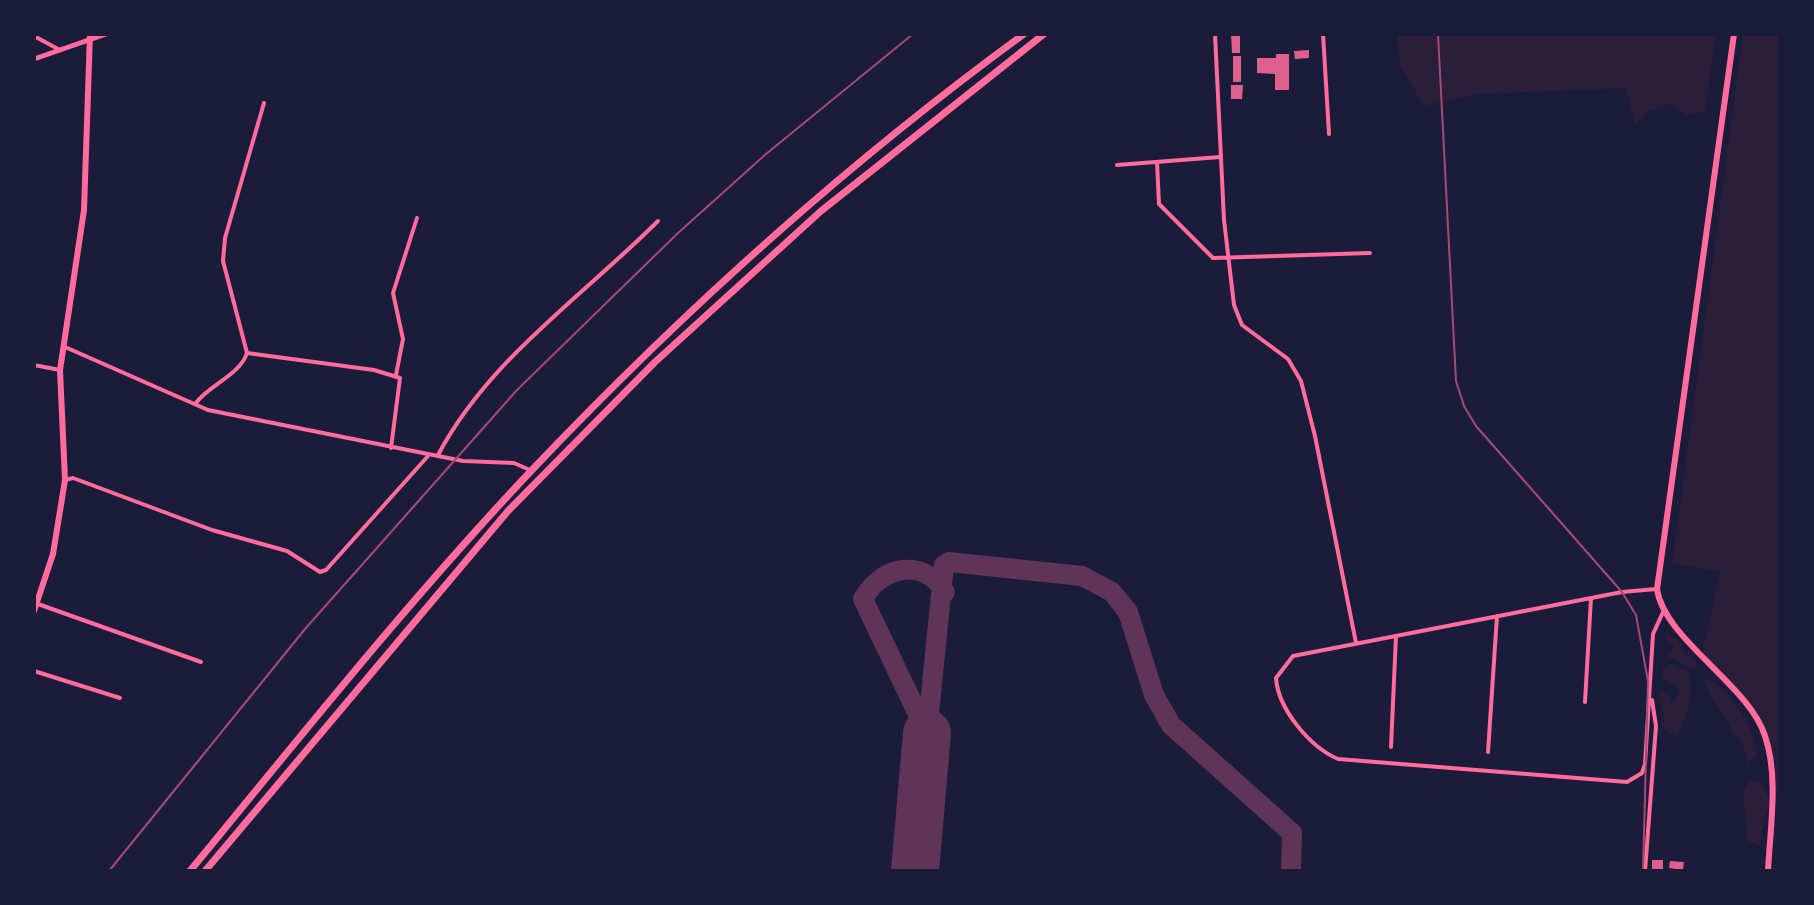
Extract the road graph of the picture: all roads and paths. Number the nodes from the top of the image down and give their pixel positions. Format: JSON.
{"nodes":[{"id":1,"x":106,"y":34,"type":"edge"},
{"id":2,"x":1024,"y":34,"type":"edge"},
{"id":3,"x":1044,"y":34,"type":"edge"},
{"id":4,"x":1215,"y":34,"type":"edge"},
{"id":5,"x":1323,"y":34,"type":"edge"},
{"id":6,"x":1734,"y":34,"type":"edge"},
{"id":7,"x":34,"y":36,"type":"edge"},
{"id":8,"x":89,"y":37,"type":"edge"},
{"id":9,"x":58,"y":49,"type":"junction"},
{"id":10,"x":34,"y":59,"type":"edge"},
{"id":11,"x":264,"y":103,"type":"dead end"},
{"id":12,"x":1329,"y":134,"type":"dead end"},
{"id":13,"x":1220,"y":157,"type":"junction"},
{"id":14,"x":1157,"y":162,"type":"junction"},
{"id":15,"x":1117,"y":165,"type":"dead end"},
{"id":16,"x":417,"y":218,"type":"dead end"},
{"id":17,"x":658,"y":221,"type":"dead end"},
{"id":18,"x":1370,"y":253,"type":"dead end"},
{"id":19,"x":1229,"y":258,"type":"junction"},
{"id":20,"x":65,"y":347,"type":"junction"},
{"id":21,"x":247,"y":353,"type":"junction"},
{"id":22,"x":34,"y":365,"type":"edge"},
{"id":23,"x":60,"y":370,"type":"junction"},
{"id":24,"x":396,"y":375,"type":"junction"},
{"id":25,"x":196,"y":403,"type":"junction"},
{"id":26,"x":391,"y":448,"type":"junction"},
{"id":27,"x":429,"y":455,"type":"junction"},
{"id":28,"x":438,"y":455,"type":"junction"},
{"id":29,"x":532,"y":471,"type":"junction"},
{"id":30,"x":65,"y":480,"type":"junction"},
{"id":31,"x":1657,"y":589,"type":"junction"},
{"id":32,"x":1591,"y":598,"type":"junction"},
{"id":33,"x":36,"y":608,"type":"edge"},
{"id":34,"x":1664,"y":610,"type":"junction"},
{"id":35,"x":1497,"y":616,"type":"junction"},
{"id":36,"x":1396,"y":636,"type":"junction"},
{"id":37,"x":1356,"y":643,"type":"junction"},
{"id":38,"x":201,"y":662,"type":"dead end"},
{"id":39,"x":34,"y":671,"type":"edge"},
{"id":40,"x":1651,"y":697,"type":"junction"},
{"id":41,"x":120,"y":698,"type":"dead end"},
{"id":42,"x":1585,"y":702,"type":"dead end"},
{"id":43,"x":1391,"y":747,"type":"dead end"},
{"id":44,"x":1488,"y":752,"type":"dead end"},
{"id":45,"x":1771,"y":793,"type":"junction"},
{"id":46,"x":1780,"y":793,"type":"edge"},
{"id":47,"x":190,"y":871,"type":"edge"},
{"id":48,"x":205,"y":871,"type":"edge"},
{"id":49,"x":1645,"y":871,"type":"edge"},
{"id":50,"x":1768,"y":871,"type":"edge"}],
"edges":[{"from":1,"to":8,"type":"street"},
{"from":2,"to":29,"type":"highway"},
{"from":3,"to":48,"type":"highway"},
{"from":4,"to":13,"type":"street"},
{"from":5,"to":12,"type":"street"},
{"from":6,"to":31,"type":"main road"},
{"from":7,"to":9,"type":"street"},
{"from":8,"to":9,"type":"street"},
{"from":8,"to":20,"type":"main road"},
{"from":9,"to":10,"type":"street"},
{"from":11,"to":21,"type":"street"},
{"from":13,"to":14,"type":"street"},
{"from":13,"to":19,"type":"street"},
{"from":14,"to":15,"type":"street"},
{"from":14,"to":19,"type":"street"},
{"from":16,"to":24,"type":"street"},
{"from":17,"to":28,"type":"street"},
{"from":18,"to":19,"type":"street"},
{"from":19,"to":37,"type":"street"},
{"from":20,"to":23,"type":"main road"},
{"from":20,"to":25,"type":"street"},
{"from":21,"to":24,"type":"street"},
{"from":21,"to":25,"type":"street"},
{"from":22,"to":23,"type":"street"},
{"from":23,"to":30,"type":"main road"},
{"from":24,"to":26,"type":"street"},
{"from":25,"to":26,"type":"street"},
{"from":26,"to":27,"type":"street"},
{"from":27,"to":28,"type":"street"},
{"from":27,"to":30,"type":"street"},
{"from":28,"to":29,"type":"street"},
{"from":29,"to":47,"type":"highway"},
{"from":30,"to":33,"type":"main road"},
{"from":31,"to":32,"type":"street"},
{"from":31,"to":34,"type":"main road"},
{"from":32,"to":35,"type":"street"},
{"from":32,"to":42,"type":"street"},
{"from":33,"to":38,"type":"street"},
{"from":34,"to":40,"type":"street"},
{"from":34,"to":45,"type":"main road"},
{"from":35,"to":36,"type":"street"},
{"from":35,"to":44,"type":"street"},
{"from":36,"to":37,"type":"street"},
{"from":36,"to":43,"type":"street"},
{"from":37,"to":40,"type":"street"},
{"from":39,"to":41,"type":"street"},
{"from":40,"to":49,"type":"street"},
{"from":45,"to":46,"type":"street"},
{"from":45,"to":50,"type":"main road"}]}
